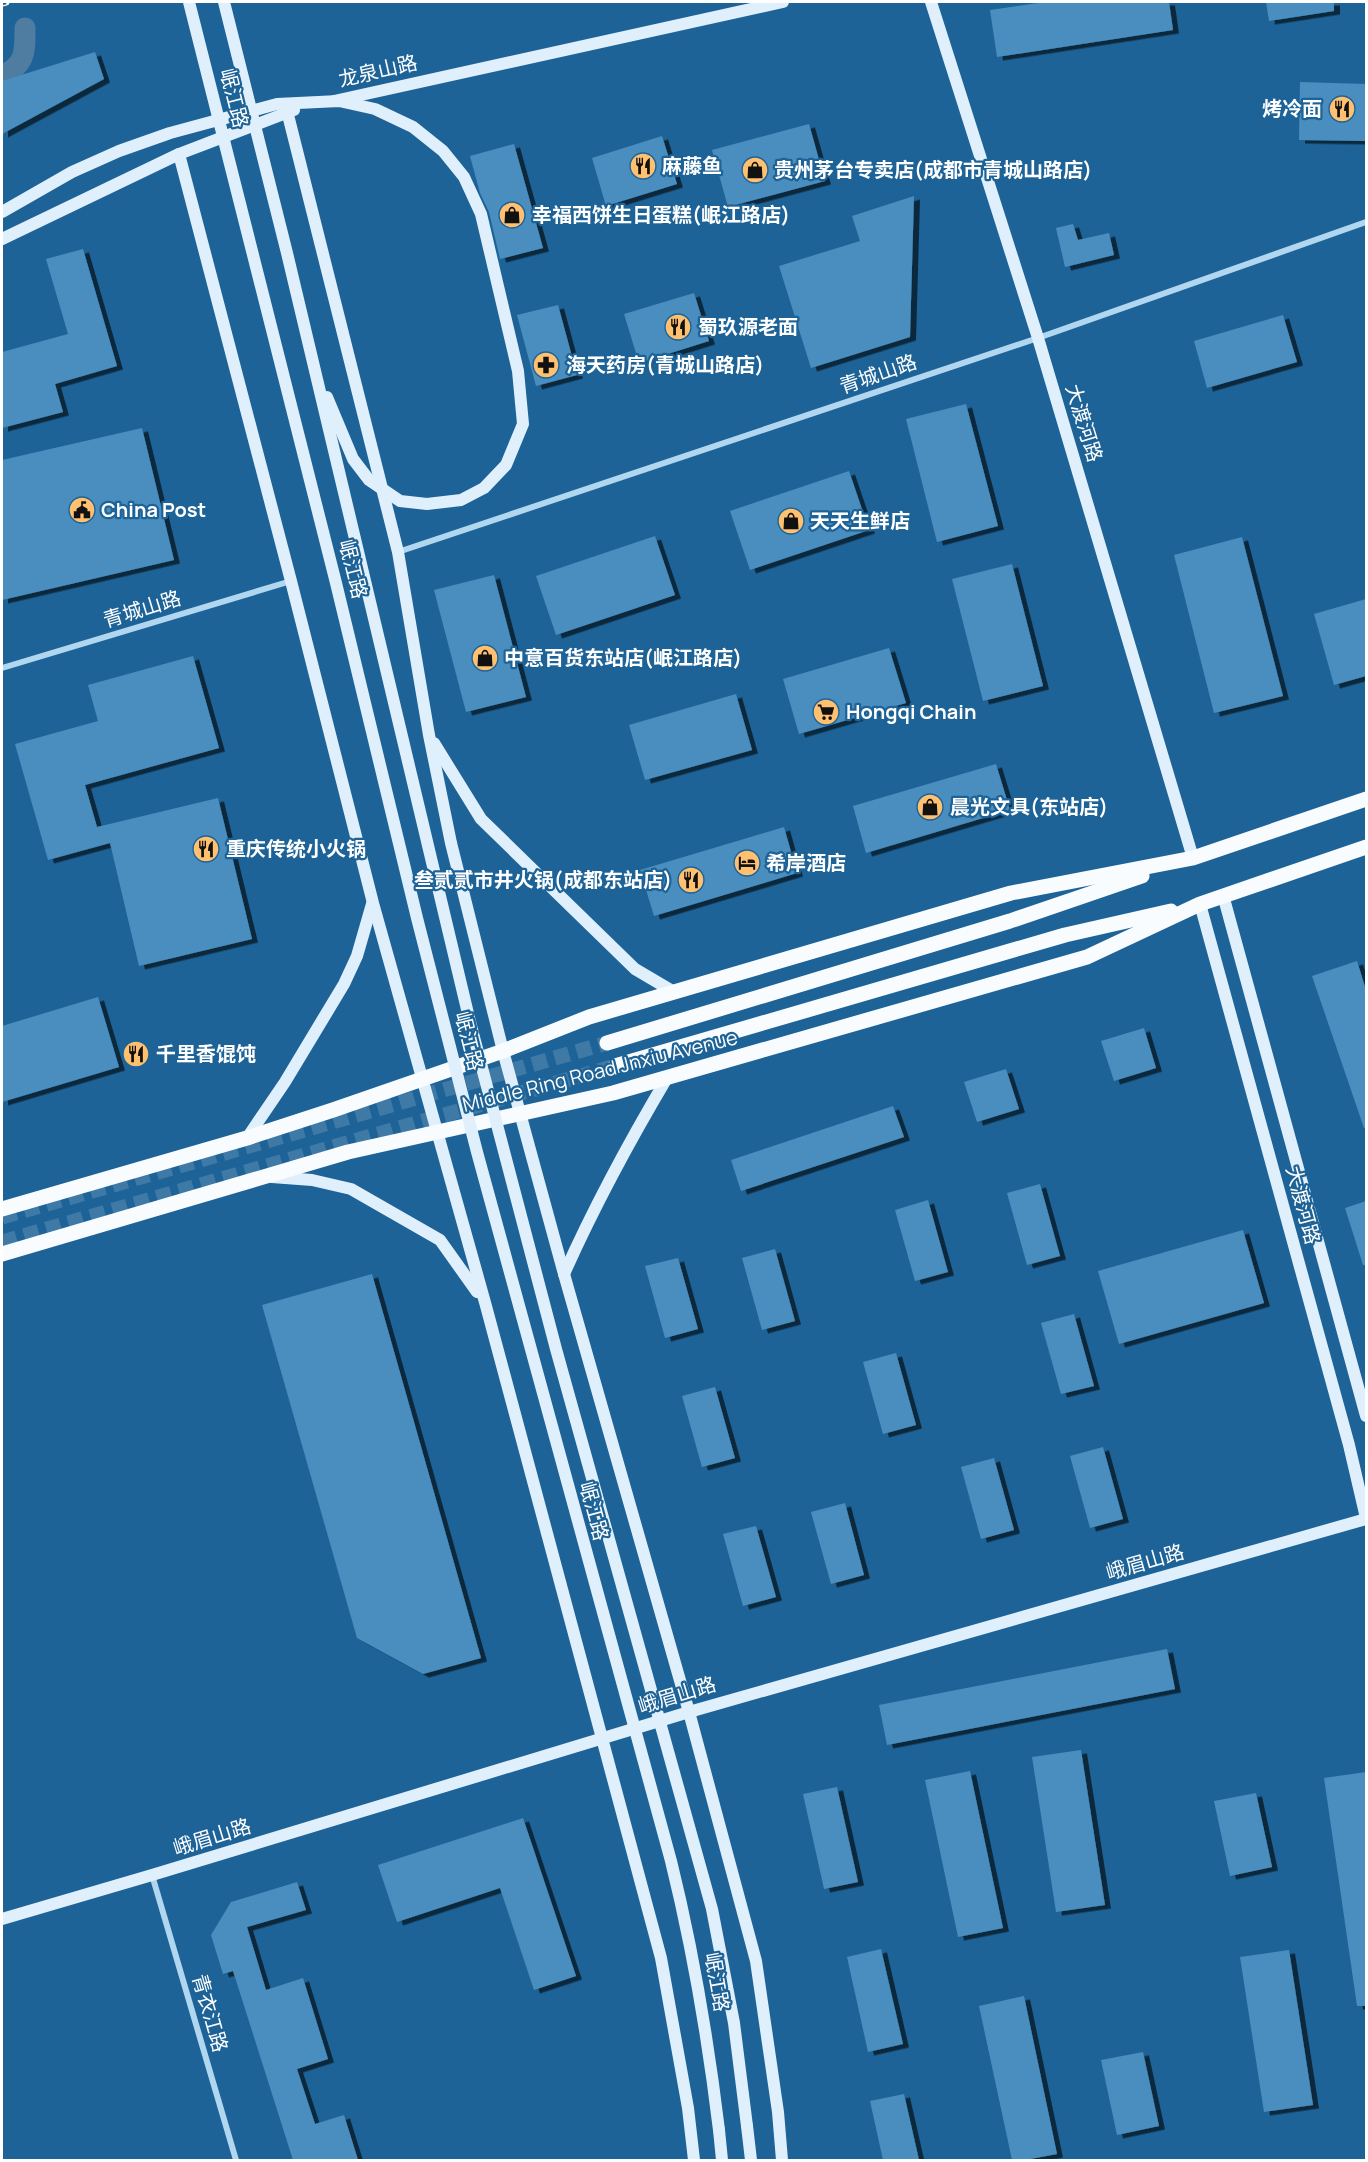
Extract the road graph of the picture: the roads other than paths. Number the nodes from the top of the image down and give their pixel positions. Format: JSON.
{"nodes":[{"id":1,"x":189,"y":2,"type":"edge"},
{"id":2,"x":224,"y":2,"type":"edge"},
{"id":3,"x":783,"y":2,"type":"edge"},
{"id":4,"x":932,"y":2,"type":"edge"},
{"id":5,"x":287,"y":111,"type":"junction"},
{"id":6,"x":179,"y":154,"type":"junction"},
{"id":7,"x":2,"y":212,"type":"edge"},
{"id":8,"x":1366,"y":222,"type":"edge"},
{"id":9,"x":2,"y":238,"type":"edge"},
{"id":10,"x":1038,"y":338,"type":"junction"},
{"id":11,"x":313,"y":366,"type":"junction"},
{"id":12,"x":399,"y":552,"type":"junction"},
{"id":13,"x":291,"y":581,"type":"junction"},
{"id":14,"x":2,"y":668,"type":"edge"},
{"id":15,"x":429,"y":735,"type":"junction"},
{"id":16,"x":1366,"y":799,"type":"edge"},
{"id":17,"x":1366,"y":847,"type":"edge"},
{"id":18,"x":1193,"y":858,"type":"junction"},
{"id":19,"x":1223,"y":895,"type":"junction"},
{"id":20,"x":373,"y":903,"type":"junction"},
{"id":21,"x":1200,"y":904,"type":"junction"},
{"id":22,"x":674,"y":992,"type":"junction"},
{"id":23,"x":607,"y":1043,"type":"tunnel mouth"},
{"id":24,"x":503,"y":1051,"type":"junction"},
{"id":25,"x":615,"y":1066,"type":"tunnel mouth"},
{"id":26,"x":667,"y":1078,"type":"junction"},
{"id":27,"x":422,"y":1080,"type":"junction"},
{"id":28,"x":519,"y":1114,"type":"junction"},
{"id":29,"x":436,"y":1134,"type":"junction"},
{"id":30,"x":248,"y":1138,"type":"junction"},
{"id":31,"x":265,"y":1176,"type":"junction"},
{"id":32,"x":2,"y":1209,"type":"edge"},
{"id":33,"x":2,"y":1254,"type":"edge"},
{"id":34,"x":564,"y":1274,"type":"junction"},
{"id":35,"x":486,"y":1306,"type":"junction"},
{"id":36,"x":1366,"y":1416,"type":"edge"},
{"id":37,"x":1366,"y":1518,"type":"edge"},
{"id":38,"x":689,"y":1712,"type":"junction"},
{"id":39,"x":603,"y":1738,"type":"junction"},
{"id":40,"x":152,"y":1875,"type":"junction"},
{"id":41,"x":2,"y":1919,"type":"edge"},
{"id":42,"x":236,"y":2160,"type":"edge"},
{"id":43,"x":694,"y":2160,"type":"edge"},
{"id":44,"x":722,"y":2160,"type":"edge"},
{"id":45,"x":751,"y":2160,"type":"edge"},
{"id":46,"x":782,"y":2160,"type":"edge"}],
"edges":[{"from":1,"to":44,"type":"main road","name":"岷江路","bridge":true},
{"from":2,"to":11,"type":"main road","name":"岷江路","bridge":true},
{"from":3,"to":5,"type":"main road","name":"龙泉山路"},
{"from":4,"to":10,"type":"main road","name":"大渡河路"},
{"from":5,"to":6,"type":"main road","name":"龙泉山路"},
{"from":5,"to":12,"type":"main road","name":"岷江路"},
{"from":6,"to":9,"type":"main road","name":"龙泉山路"},
{"from":6,"to":13,"type":"main road"},
{"from":7,"to":11,"type":"main road","bridge":true},
{"from":8,"to":10,"type":"street","name":"青城山路"},
{"from":10,"to":12,"type":"street","name":"青城山路"},
{"from":10,"to":18,"type":"main road","name":"大渡河路"},
{"from":11,"to":45,"type":"main road","name":"岷江路","bridge":true},
{"from":12,"to":15,"type":"main road","name":"岷江路"},
{"from":13,"to":14,"type":"street","name":"青城山路"},
{"from":13,"to":20,"type":"main road"},
{"from":15,"to":22,"type":"main road"},
{"from":15,"to":24,"type":"main road","name":"岷江路"},
{"from":16,"to":18,"type":"main road"},
{"from":17,"to":19,"type":"main road"},
{"from":18,"to":22,"type":"main road","name":"Middle Ring Road Jnxiu Avenue"},
{"from":18,"to":23,"type":"main road"},
{"from":19,"to":21,"type":"main road"},
{"from":19,"to":36,"type":"main road","name":"大渡河路"},
{"from":20,"to":27,"type":"main road"},
{"from":20,"to":30,"type":"main road"},
{"from":21,"to":25,"type":"main road"},
{"from":21,"to":26,"type":"main road","name":"Middle Ring Road Jnxiu Avenue"},
{"from":21,"to":37,"type":"main road","name":"大渡河路"},
{"from":22,"to":24,"type":"main road","name":"Middle Ring Road Jnxiu Avenue"},
{"from":24,"to":27,"type":"main road","name":"Middle Ring Road Jnxiu Avenue"},
{"from":24,"to":28,"type":"main road","name":"岷江路"},
{"from":26,"to":28,"type":"main road","name":"Middle Ring Road Jnxiu Avenue"},
{"from":26,"to":34,"type":"main road"},
{"from":27,"to":29,"type":"main road"},
{"from":27,"to":30,"type":"main road","name":"Middle Ring Road Jnxiu Avenue"},
{"from":28,"to":29,"type":"main road","name":"Middle Ring Road Jnxiu Avenue"},
{"from":28,"to":34,"type":"main road","name":"岷江路"},
{"from":29,"to":31,"type":"main road","name":"Middle Ring Road Jnxiu Avenue"},
{"from":29,"to":35,"type":"main road"},
{"from":30,"to":32,"type":"main road","name":"Middle Ring Road Jnxiu Avenue"},
{"from":31,"to":33,"type":"main road","name":"Middle Ring Road Jnxiu Avenue"},
{"from":31,"to":35,"type":"main road"},
{"from":34,"to":38,"type":"main road","name":"岷江路"},
{"from":35,"to":39,"type":"main road"},
{"from":37,"to":38,"type":"main road","name":"峨眉山路"},
{"from":38,"to":39,"type":"main road","name":"峨眉山路"},
{"from":38,"to":46,"type":"main road","name":"岷江路"},
{"from":39,"to":40,"type":"main road","name":"峨眉山路"},
{"from":39,"to":43,"type":"main road"},
{"from":40,"to":41,"type":"main road","name":"峨眉山路"},
{"from":40,"to":42,"type":"street","name":"青衣江路"}]}
